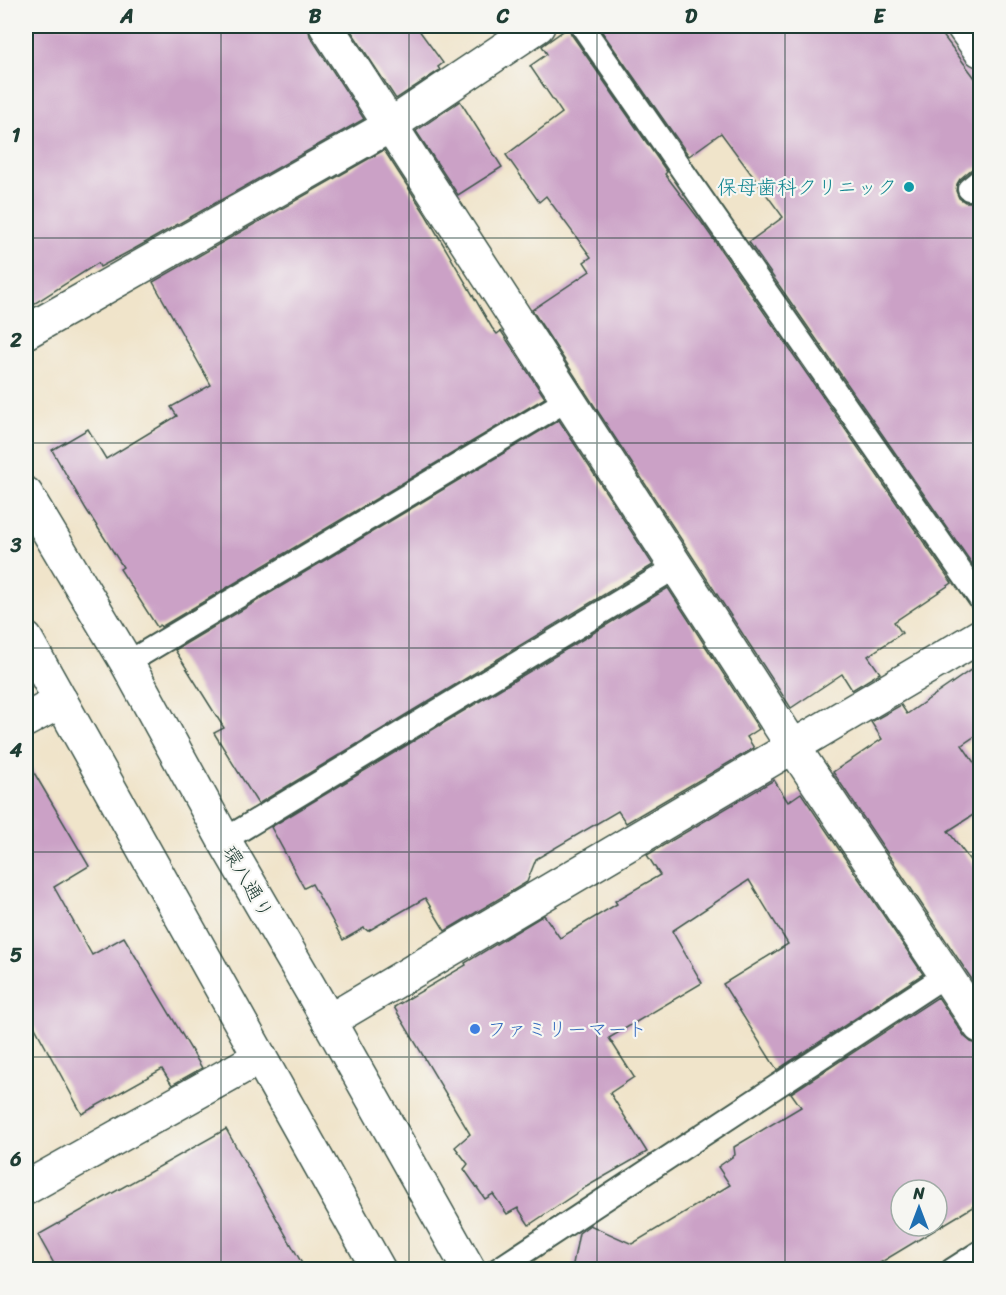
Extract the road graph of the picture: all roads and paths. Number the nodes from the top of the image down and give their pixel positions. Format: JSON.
{"nodes":[{"id":1,"x":326,"y":26,"type":"edge"},
{"id":2,"x":538,"y":26,"type":"edge"},
{"id":3,"x":582,"y":26,"type":"edge"},
{"id":4,"x":963,"y":26,"type":"edge"},
{"id":5,"x":981,"y":50,"type":"edge"},
{"id":6,"x":391,"y":126,"type":"junction"},
{"id":7,"x":26,"y":332,"type":"edge"},
{"id":8,"x":567,"y":400,"type":"junction"},
{"id":9,"x":26,"y":494,"type":"edge"},
{"id":10,"x":678,"y":566,"type":"junction"},
{"id":11,"x":981,"y":599,"type":"edge"},
{"id":12,"x":981,"y":636,"type":"edge"},
{"id":13,"x":26,"y":639,"type":"edge"},
{"id":14,"x":127,"y":663,"type":"junction"},
{"id":15,"x":61,"y":701,"type":"junction"},
{"id":16,"x":26,"y":720,"type":"edge"},
{"id":17,"x":794,"y":748,"type":"junction"},
{"id":18,"x":224,"y":840,"type":"junction"},
{"id":19,"x":946,"y":975,"type":"junction"},
{"id":20,"x":329,"y":1021,"type":"junction"},
{"id":21,"x":981,"y":1026,"type":"edge"},
{"id":22,"x":260,"y":1057,"type":"junction"},
{"id":23,"x":26,"y":1188,"type":"edge"},
{"id":24,"x":981,"y":1252,"type":"edge"},
{"id":25,"x":379,"y":1269,"type":"edge"},
{"id":26,"x":468,"y":1269,"type":"edge"},
{"id":27,"x":497,"y":1269,"type":"edge"},
{"id":28,"x":952,"y":1269,"type":"edge"}],
"edges":[{"from":1,"to":6,"type":"street"},
{"from":2,"to":6,"type":"street"},
{"from":3,"to":11,"type":"lane"},
{"from":4,"to":5,"type":"street"},
{"from":6,"to":7,"type":"street"},
{"from":6,"to":8,"type":"street"},
{"from":8,"to":10,"type":"street"},
{"from":8,"to":14,"type":"lane"},
{"from":9,"to":14,"type":"street","name":"環八通り"},
{"from":10,"to":17,"type":"street"},
{"from":10,"to":18,"type":"lane"},
{"from":12,"to":17,"type":"street"},
{"from":13,"to":15,"type":"street"},
{"from":14,"to":18,"type":"street","name":"環八通り"},
{"from":15,"to":16,"type":"street"},
{"from":15,"to":22,"type":"street"},
{"from":17,"to":19,"type":"street"},
{"from":17,"to":20,"type":"street"},
{"from":18,"to":20,"type":"street","name":"環八通り"},
{"from":19,"to":21,"type":"street"},
{"from":19,"to":27,"type":"lane"},
{"from":20,"to":26,"type":"street","name":"環八通り"},
{"from":22,"to":23,"type":"street"},
{"from":22,"to":25,"type":"street"},
{"from":24,"to":28,"type":"lane"}]}
